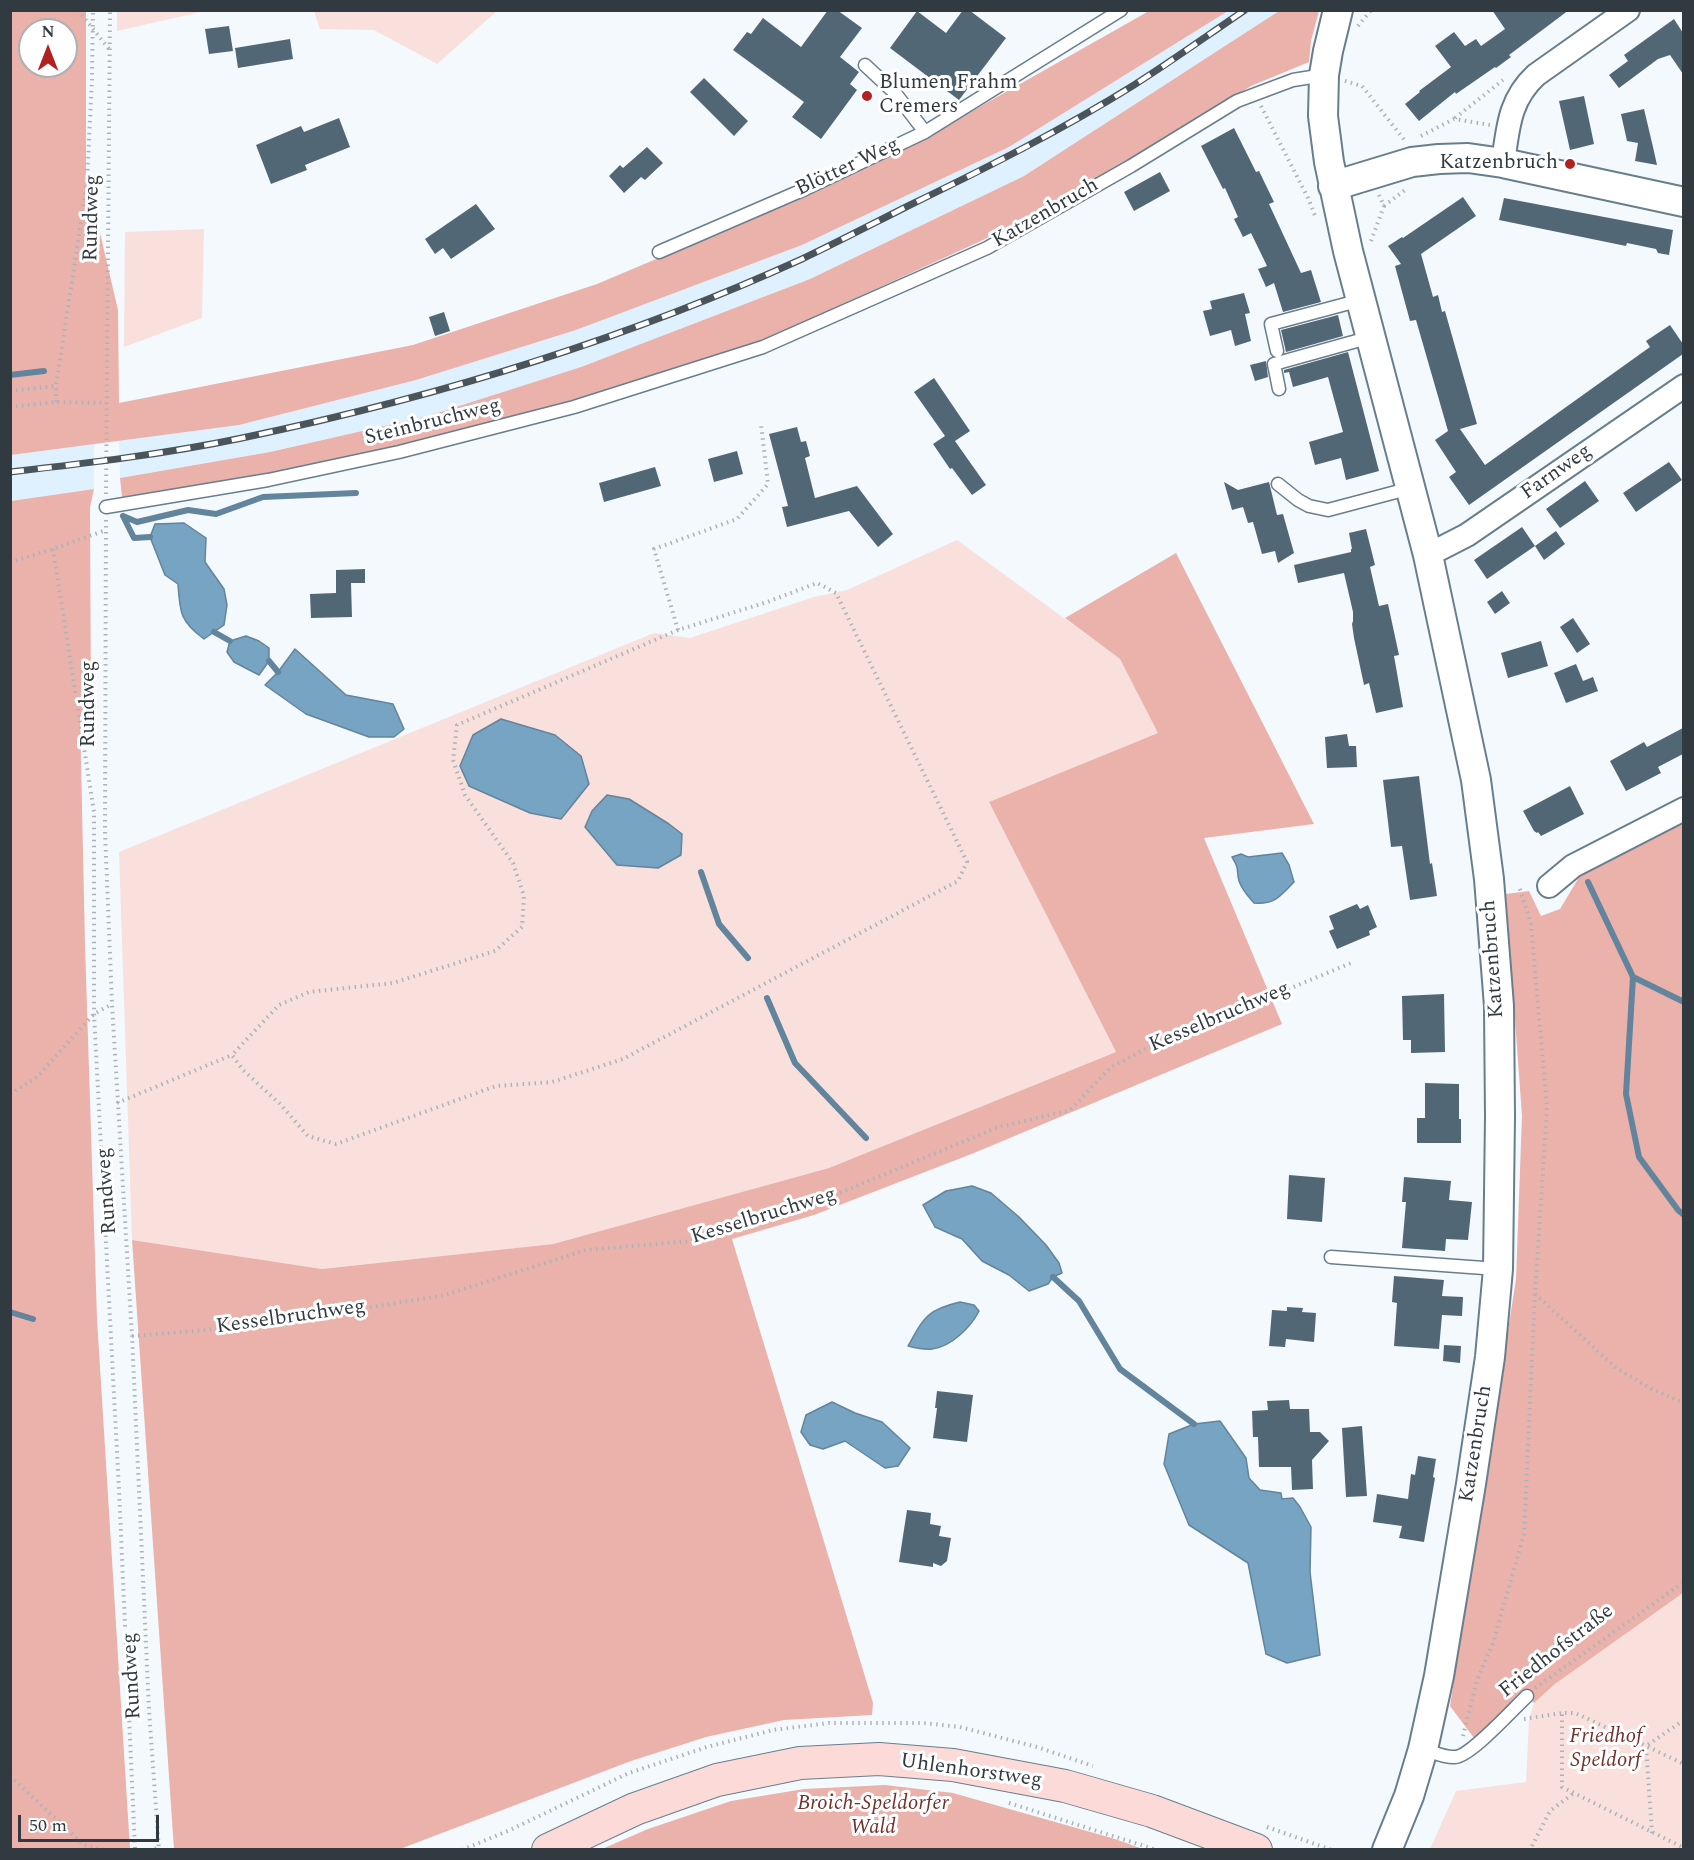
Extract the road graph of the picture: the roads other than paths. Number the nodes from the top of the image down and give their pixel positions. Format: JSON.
{"nodes":[{"id":1,"x":1121,"y":10,"type":"edge"},
{"id":2,"x":1628,"y":10,"type":"edge"},
{"id":3,"x":1335,"y":21,"type":"edge"},
{"id":4,"x":864,"y":65,"type":"dead end"},
{"id":5,"x":1324,"y":75,"type":"junction"},
{"id":6,"x":925,"y":132,"type":"junction"},
{"id":7,"x":1503,"y":163,"type":"junction"},
{"id":8,"x":1334,"y":186,"type":"junction"},
{"id":9,"x":1683,"y":202,"type":"edge"},
{"id":10,"x":659,"y":252,"type":"dead end"},
{"id":11,"x":1361,"y":300,"type":"junction"},
{"id":12,"x":1371,"y":337,"type":"junction"},
{"id":13,"x":763,"y":346,"type":"joint"},
{"id":14,"x":1278,"y":351,"type":"dead end"},
{"id":15,"x":1683,"y":386,"type":"edge"},
{"id":16,"x":1279,"y":389,"type":"dead end"},
{"id":17,"x":1278,"y":484,"type":"dead end"},
{"id":18,"x":1411,"y":488,"type":"junction"},
{"id":19,"x":106,"y":507,"type":"dead end"},
{"id":20,"x":1428,"y":555,"type":"junction"},
{"id":21,"x":1683,"y":809,"type":"edge"},
{"id":22,"x":1549,"y":886,"type":"dead end"},
{"id":23,"x":1331,"y":1257,"type":"dead end"},
{"id":24,"x":1498,"y":1269,"type":"junction"},
{"id":25,"x":1527,"y":1696,"type":"road end"},
{"id":26,"x":1423,"y":1749,"type":"junction"},
{"id":27,"x":548,"y":1850,"type":"edge"},
{"id":28,"x":1256,"y":1850,"type":"edge"},
{"id":29,"x":1387,"y":1850,"type":"edge"}],
"edges":[{"from":1,"to":6,"type":"lane","name":"Blötter Weg"},
{"from":2,"to":7,"type":"street"},
{"from":3,"to":5,"type":"street","name":"Katzenbruch"},
{"from":4,"to":6,"type":"lane"},
{"from":5,"to":8,"type":"street","name":"Katzenbruch"},
{"from":5,"to":13,"type":"lane","name":"Katzenbruch"},
{"from":6,"to":10,"type":"lane","name":"Blötter Weg"},
{"from":7,"to":8,"type":"street"},
{"from":7,"to":9,"type":"street"},
{"from":8,"to":11,"type":"street","name":"Katzenbruch"},
{"from":11,"to":12,"type":"street","name":"Katzenbruch"},
{"from":11,"to":14,"type":"lane"},
{"from":12,"to":16,"type":"lane"},
{"from":12,"to":18,"type":"street","name":"Katzenbruch"},
{"from":13,"to":19,"type":"lane","name":"Steinbruchweg"},
{"from":15,"to":20,"type":"street","name":"Farnweg"},
{"from":17,"to":18,"type":"lane"},
{"from":18,"to":20,"type":"street","name":"Katzenbruch"},
{"from":20,"to":24,"type":"street","name":"Katzenbruch"},
{"from":21,"to":22,"type":"street"},
{"from":23,"to":24,"type":"lane"},
{"from":24,"to":26,"type":"street","name":"Katzenbruch"},
{"from":25,"to":26,"type":"lane","name":"Friedhofstraße"},
{"from":26,"to":29,"type":"street","name":"Katzenbruch"},
{"from":27,"to":28,"type":"main road","name":"Uhlenhorstweg"}]}
